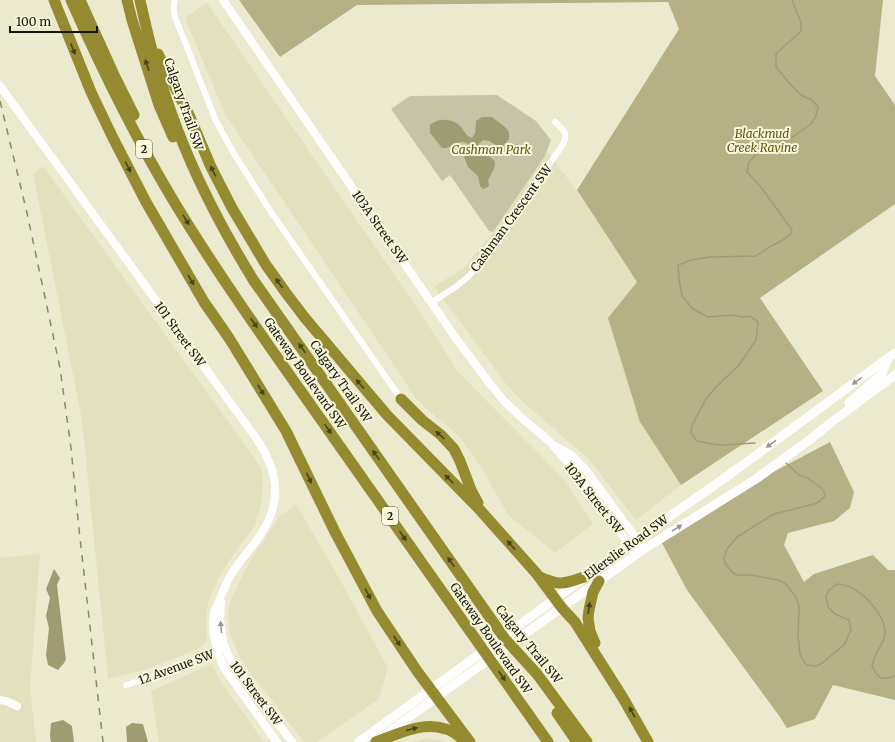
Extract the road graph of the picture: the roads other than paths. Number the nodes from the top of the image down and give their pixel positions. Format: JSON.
{"nodes":[{"id":1,"x":54,"y":0,"type":"edge"},
{"id":2,"x":70,"y":0,"type":"edge"},
{"id":3,"x":80,"y":0,"type":"edge"},
{"id":4,"x":127,"y":0,"type":"edge"},
{"id":5,"x":140,"y":0,"type":"edge"},
{"id":6,"x":174,"y":0,"type":"edge"},
{"id":7,"x":223,"y":0,"type":"edge"},
{"id":8,"x":148,"y":34,"type":"junction"},
{"id":9,"x":0,"y":86,"type":"edge"},
{"id":10,"x":555,"y":122,"type":"dead end"},
{"id":11,"x":176,"y":205,"type":"junction"},
{"id":12,"x":236,"y":251,"type":"junction"},
{"id":13,"x":432,"y":302,"type":"junction"},
{"id":14,"x":892,"y":356,"type":"edge"},
{"id":15,"x":895,"y":375,"type":"edge"},
{"id":16,"x":401,"y":399,"type":"joint"},
{"id":17,"x":833,"y":421,"type":"junction"},
{"id":18,"x":551,"y":443,"type":"junction"},
{"id":19,"x":486,"y":517,"type":"junction"},
{"id":20,"x":626,"y":524,"type":"junction"},
{"id":21,"x":653,"y":528,"type":"junction"},
{"id":22,"x":633,"y":541,"type":"junction"},
{"id":23,"x":644,"y":549,"type":"junction"},
{"id":24,"x":636,"y":554,"type":"junction"},
{"id":25,"x":536,"y":573,"type":"junction"},
{"id":26,"x":587,"y":576,"type":"junction"},
{"id":27,"x":599,"y":581,"type":"junction"},
{"id":28,"x":558,"y":603,"type":"junction"},
{"id":29,"x":505,"y":640,"type":"junction"},
{"id":30,"x":222,"y":650,"type":"junction"},
{"id":31,"x":126,"y":684,"type":"dead end"},
{"id":32,"x":615,"y":684,"type":"junction"},
{"id":33,"x":433,"y":693,"type":"junction"},
{"id":34,"x":0,"y":700,"type":"edge"},
{"id":35,"x":16,"y":706,"type":"dead end"},
{"id":36,"x":267,"y":728,"type":"junction"},
{"id":37,"x":277,"y":742,"type":"edge"},
{"id":38,"x":282,"y":742,"type":"edge"},
{"id":39,"x":292,"y":742,"type":"edge"},
{"id":40,"x":358,"y":742,"type":"edge"},
{"id":41,"x":375,"y":742,"type":"edge"},
{"id":42,"x":465,"y":742,"type":"edge"},
{"id":43,"x":470,"y":742,"type":"edge"},
{"id":44,"x":548,"y":742,"type":"edge"},
{"id":45,"x":577,"y":742,"type":"edge"},
{"id":46,"x":587,"y":742,"type":"edge"},
{"id":47,"x":648,"y":742,"type":"edge"}],
"edges":[{"from":1,"to":33,"type":"highway","one_way":true},
{"from":2,"to":11,"type":"highway","name":"Gateway Boulevard SW","number":"2"},
{"from":3,"to":11,"type":"highway"},
{"from":12,"to":4,"type":"highway","one_way":true},
{"from":5,"to":8,"type":"highway","name":"Calgary Trail SW","number":"2"},
{"from":6,"to":16,"type":"street","name":"Calgary Trail SW"},
{"from":7,"to":13,"type":"street","name":"103A Street SW"},
{"from":8,"to":12,"type":"highway","name":"Calgary Trail SW","number":"2"},
{"from":19,"to":8,"type":"highway","one_way":true},
{"from":9,"to":30,"type":"street","name":"101 Street SW"},
{"from":10,"to":13,"type":"street","name":"Cashman Crescent SW"},
{"from":11,"to":44,"type":"highway","name":"Gateway Boulevard SW","number":"2","one_way":true},
{"from":29,"to":12,"type":"highway","name":"Calgary Trail SW","number":"2","one_way":true},
{"from":13,"to":18,"type":"street","name":"103A Street SW"},
{"from":14,"to":17,"type":"main road"},
{"from":14,"to":21,"type":"main road","name":"Ellerslie Road SW","one_way":true},
{"from":15,"to":17,"type":"main road","name":"Ellerslie Road SW"},
{"from":19,"to":16,"type":"highway","one_way":true},
{"from":23,"to":17,"type":"main road","name":"Ellerslie Road SW","one_way":true},
{"from":18,"to":20,"type":"street","name":"103A Street SW"},
{"from":18,"to":22,"type":"street","name":"103A Street SW"},
{"from":25,"to":19,"type":"highway","one_way":true},
{"from":20,"to":21,"type":"street"},
{"from":20,"to":22,"type":"street","name":"103A Street SW"},
{"from":21,"to":22,"type":"main road","name":"Ellerslie Road SW"},
{"from":22,"to":23,"type":"street","name":"103A Street SW"},
{"from":22,"to":24,"type":"street","name":"103A Street SW"},
{"from":22,"to":26,"type":"main road","name":"Ellerslie Road SW"},
{"from":23,"to":24,"type":"main road","name":"Ellerslie Road SW"},
{"from":24,"to":27,"type":"main road","name":"Ellerslie Road SW"},
{"from":25,"to":26,"type":"highway"},
{"from":25,"to":28,"type":"highway"},
{"from":26,"to":28,"type":"main road","name":"Ellerslie Road SW"},
{"from":27,"to":28,"type":"main road","name":"Ellerslie Road SW"},
{"from":32,"to":27,"type":"highway","one_way":true},
{"from":28,"to":32,"type":"highway"},
{"from":28,"to":33,"type":"main road","name":"Ellerslie Road SW"},
{"from":28,"to":33,"type":"main road","name":"Ellerslie Road SW"},
{"from":29,"to":45,"type":"highway"},
{"from":29,"to":46,"type":"highway","name":"Calgary Trail SW","number":"2"},
{"from":30,"to":31,"type":"street","name":"12 Avenue SW"},
{"from":30,"to":36,"type":"street","name":"101 Street SW"},
{"from":30,"to":39,"type":"street","name":"101 Street SW"},
{"from":47,"to":32,"type":"highway","one_way":true},
{"from":33,"to":40,"type":"main road","name":"Ellerslie Road SW"},
{"from":33,"to":41,"type":"main road","name":"Ellerslie Road SW"},
{"from":33,"to":43,"type":"highway"},
{"from":34,"to":35,"type":"street"},
{"from":36,"to":37,"type":"street","name":"101 Street SW"},
{"from":36,"to":38,"type":"street"},
{"from":41,"to":42,"type":"highway","one_way":true}]}
